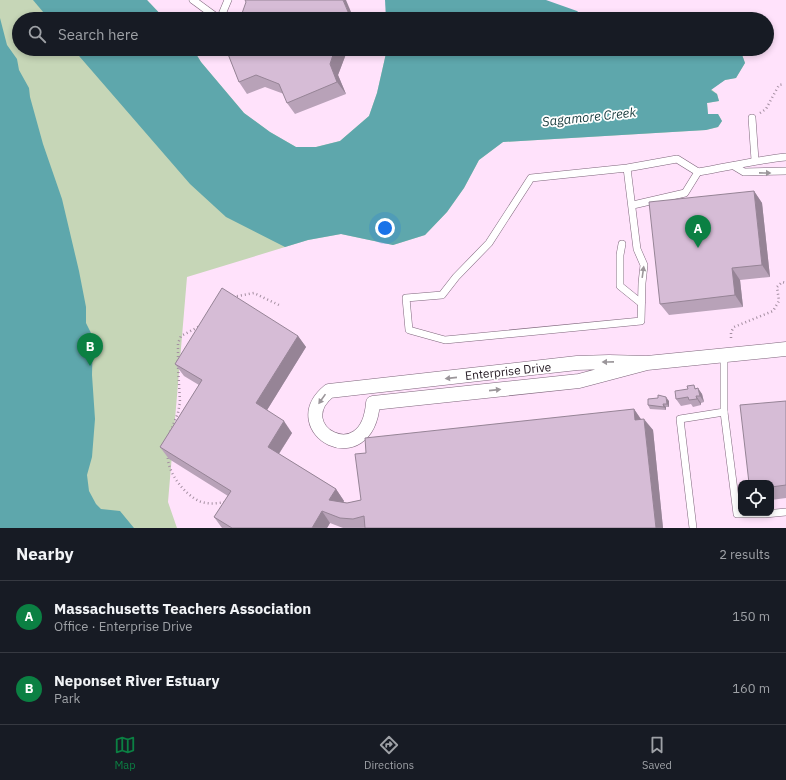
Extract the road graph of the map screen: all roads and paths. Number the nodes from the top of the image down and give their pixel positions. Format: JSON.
{"nodes":[{"id":1,"x":193,"y":0,"type":"edge"},
{"id":2,"x":228,"y":0,"type":"edge"},
{"id":3,"x":210,"y":12,"type":"edge"},
{"id":4,"x":223,"y":12,"type":"edge"},
{"id":5,"x":784,"y":84,"type":"dead end"},
{"id":6,"x":752,"y":118,"type":"joint"},
{"id":7,"x":786,"y":157,"type":"edge"},
{"id":8,"x":755,"y":160,"type":"junction"},
{"id":9,"x":734,"y":166,"type":"junction"},
{"id":10,"x":626,"y":168,"type":"junction"},
{"id":11,"x":786,"y":171,"type":"edge"},
{"id":12,"x":698,"y":172,"type":"junction"},
{"id":13,"x":633,"y":205,"type":"junction"},
{"id":14,"x":622,"y":244,"type":"dead end"},
{"id":15,"x":786,"y":283,"type":"edge"},
{"id":16,"x":229,"y":298,"type":"edge"},
{"id":17,"x":641,"y":303,"type":"junction"},
{"id":18,"x":281,"y":306,"type":"dead end"},
{"id":19,"x":202,"y":325,"type":"edge"},
{"id":20,"x":731,"y":338,"type":"dead end"},
{"id":21,"x":786,"y":349,"type":"edge"},
{"id":22,"x":724,"y":355,"type":"junction"},
{"id":23,"x":647,"y":363,"type":"junction"},
{"id":24,"x":724,"y":412,"type":"junction"},
{"id":25,"x":169,"y":439,"type":"edge"},
{"id":26,"x":168,"y":447,"type":"edge"},
{"id":27,"x":230,"y":501,"type":"edge"},
{"id":28,"x":786,"y":512,"type":"edge"},
{"id":29,"x":692,"y":528,"type":"edge"}],
"edges":[{"from":1,"to":3,"type":"lane"},
{"from":2,"to":4,"type":"lane"},
{"from":5,"to":6,"type":"path"},
{"from":6,"to":8,"type":"lane"},
{"from":7,"to":8,"type":"lane"},
{"from":8,"to":9,"type":"lane"},
{"from":9,"to":11,"type":"lane","one_way":true},
{"from":9,"to":12,"type":"lane"},
{"from":10,"to":12,"type":"lane"},
{"from":10,"to":13,"type":"lane"},
{"from":10,"to":17,"type":"lane"},
{"from":12,"to":13,"type":"lane"},
{"from":17,"to":13,"type":"lane","one_way":true},
{"from":14,"to":17,"type":"lane"},
{"from":15,"to":20,"type":"path"},
{"from":16,"to":18,"type":"path"},
{"from":19,"to":25,"type":"path"},
{"from":21,"to":22,"type":"street","name":"Enterprise Drive"},
{"from":22,"to":23,"type":"street","name":"Enterprise Drive"},
{"from":22,"to":24,"type":"lane"},
{"from":23,"to":23,"type":"street","name":"Enterprise Drive","one_way":true},
{"from":24,"to":28,"type":"lane"},
{"from":24,"to":29,"type":"lane"},
{"from":26,"to":27,"type":"path"}]}
